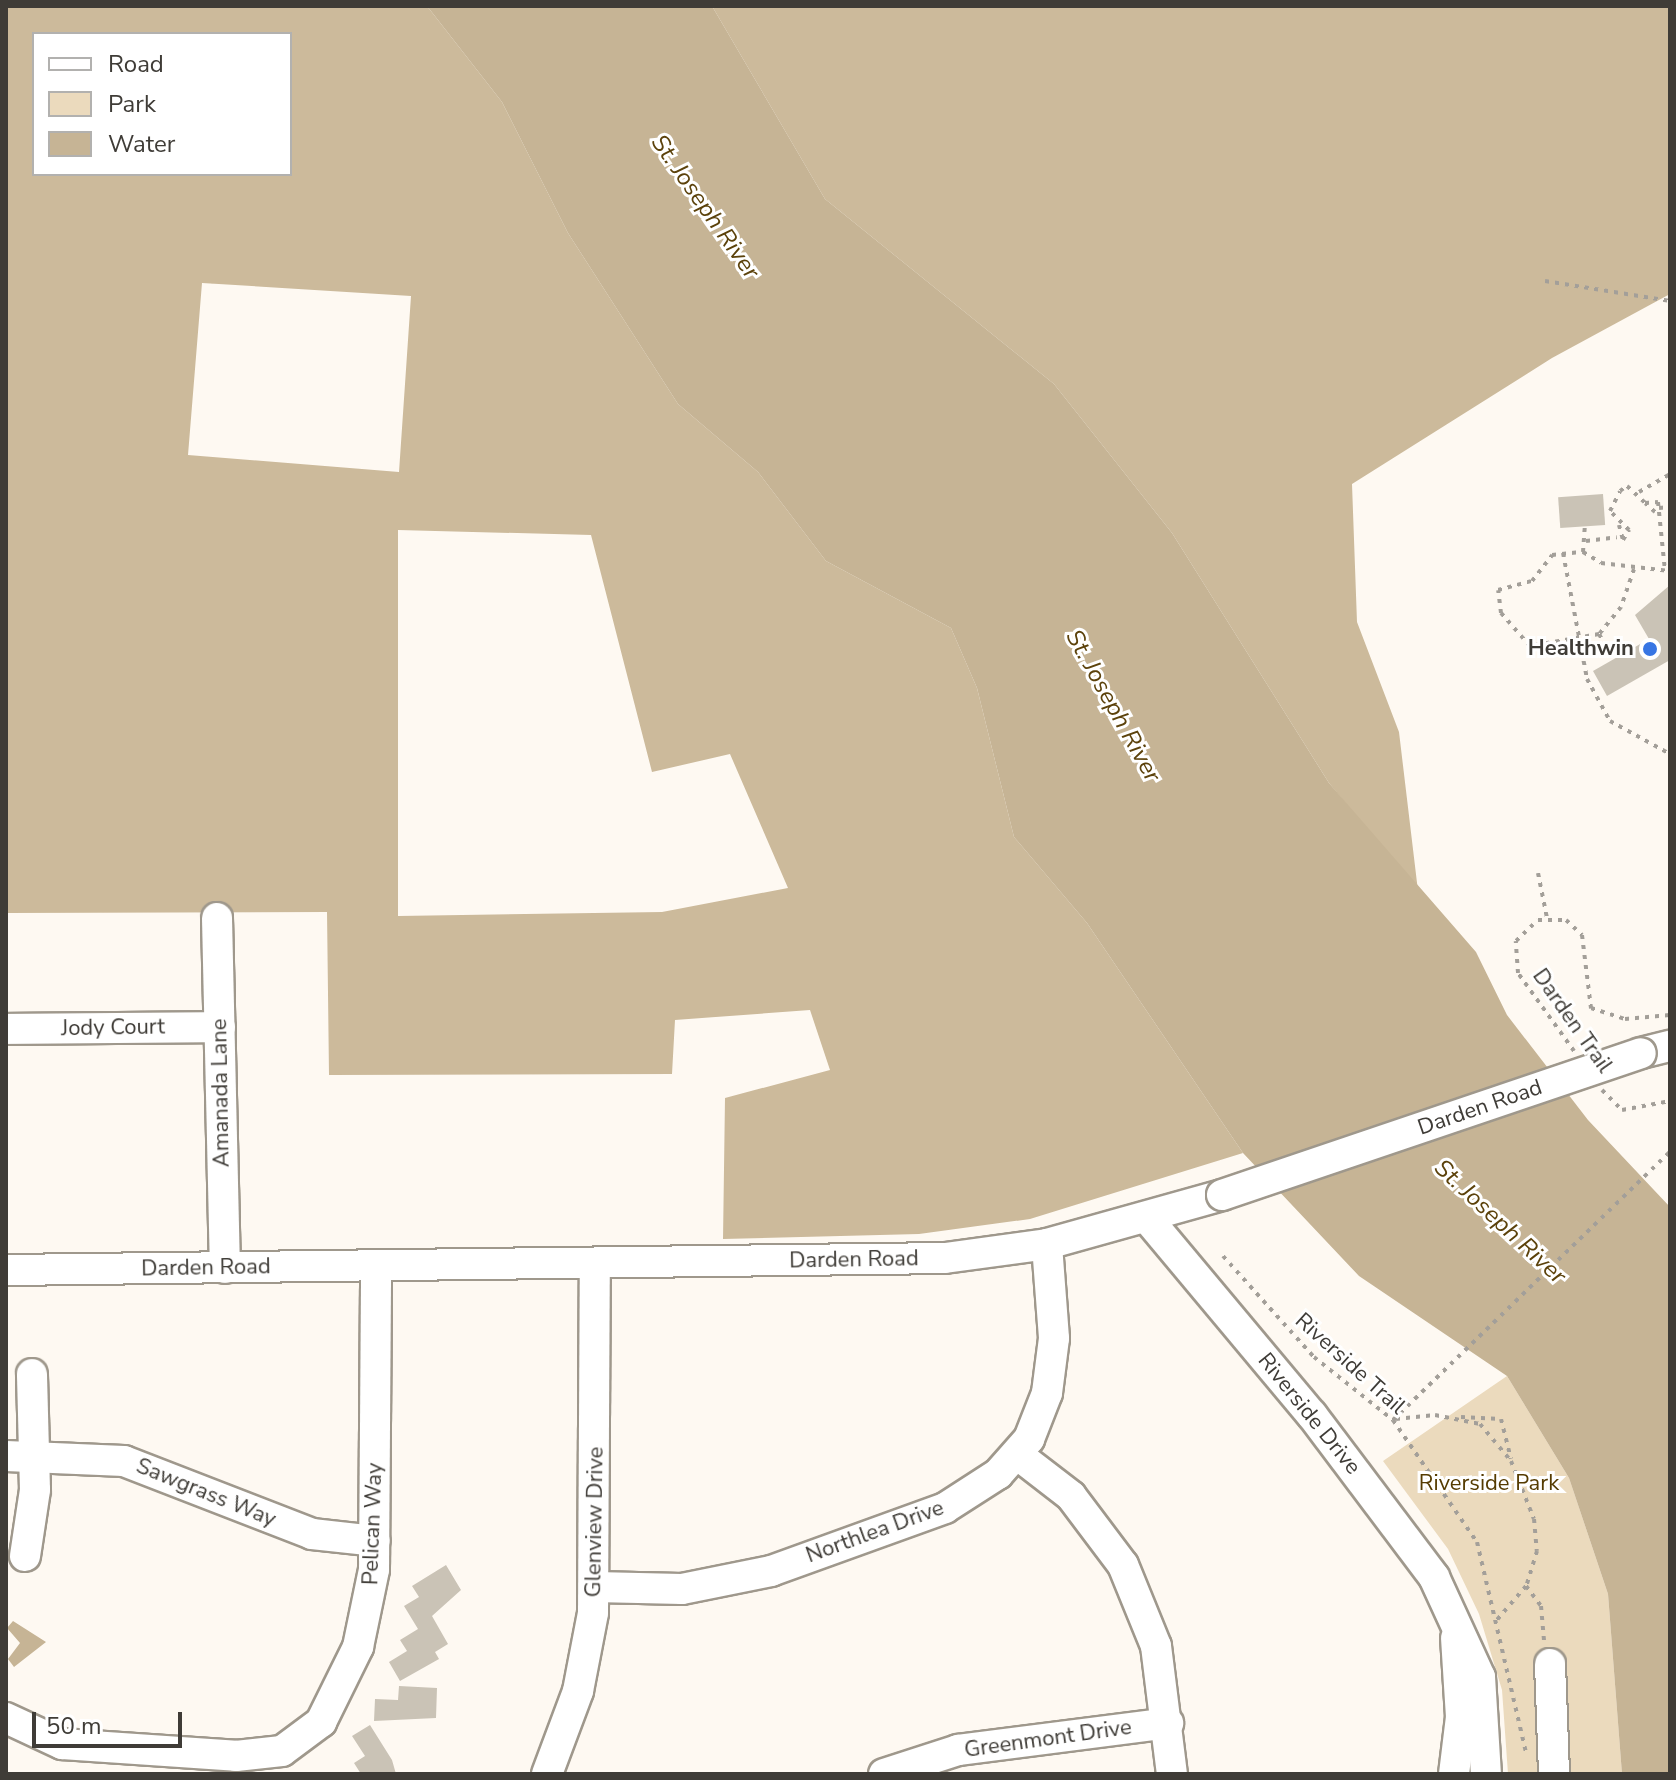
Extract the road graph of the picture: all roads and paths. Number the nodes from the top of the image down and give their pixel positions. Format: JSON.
{"nodes":[{"id":1,"x":1545,"y":281,"type":"dead end"},
{"id":2,"x":1670,"y":301,"type":"edge"},
{"id":3,"x":1670,"y":474,"type":"edge"},
{"id":4,"x":1639,"y":492,"type":"junction"},
{"id":5,"x":1645,"y":503,"type":"junction"},
{"id":6,"x":1670,"y":507,"type":"edge"},
{"id":7,"x":1657,"y":510,"type":"junction"},
{"id":8,"x":1619,"y":525,"type":"junction"},
{"id":9,"x":1585,"y":526,"type":"dead end"},
{"id":10,"x":1617,"y":537,"type":"junction"},
{"id":11,"x":1586,"y":541,"type":"junction"},
{"id":12,"x":1583,"y":552,"type":"junction"},
{"id":13,"x":1563,"y":553,"type":"junction"},
{"id":14,"x":1634,"y":569,"type":"junction"},
{"id":15,"x":1667,"y":571,"type":"edge"},
{"id":16,"x":1599,"y":634,"type":"junction"},
{"id":17,"x":1574,"y":639,"type":"junction"},
{"id":18,"x":1613,"y":659,"type":"dead end"},
{"id":19,"x":1670,"y":754,"type":"edge"},
{"id":20,"x":1538,"y":873,"type":"dead end"},
{"id":21,"x":217,"y":918,"type":"dead end"},
{"id":22,"x":1547,"y":918,"type":"junction"},
{"id":23,"x":1670,"y":1015,"type":"edge"},
{"id":24,"x":220,"y":1027,"type":"junction"},
{"id":25,"x":6,"y":1029,"type":"edge"},
{"id":26,"x":1656,"y":1050,"type":"edge"},
{"id":27,"x":1578,"y":1057,"type":"dead end"},
{"id":28,"x":1593,"y":1077,"type":"dead end"},
{"id":29,"x":1670,"y":1101,"type":"edge"},
{"id":30,"x":1670,"y":1152,"type":"edge"},
{"id":31,"x":1147,"y":1218,"type":"junction"},
{"id":32,"x":1047,"y":1244,"type":"junction"},
{"id":33,"x":1223,"y":1256,"type":"dead end"},
{"id":34,"x":595,"y":1263,"type":"junction"},
{"id":35,"x":376,"y":1265,"type":"junction"},
{"id":36,"x":225,"y":1268,"type":"junction"},
{"id":37,"x":6,"y":1270,"type":"edge"},
{"id":38,"x":32,"y":1374,"type":"dead end"},
{"id":39,"x":1459,"y":1417,"type":"junction"},
{"id":40,"x":1393,"y":1420,"type":"junction"},
{"id":41,"x":20,"y":1455,"type":"edge"},
{"id":42,"x":1018,"y":1455,"type":"junction"},
{"id":43,"x":1511,"y":1461,"type":"junction"},
{"id":44,"x":375,"y":1541,"type":"junction"},
{"id":45,"x":25,"y":1556,"type":"dead end"},
{"id":46,"x":1526,"y":1586,"type":"junction"},
{"id":47,"x":595,"y":1587,"type":"junction"},
{"id":48,"x":1455,"y":1620,"type":"junction"},
{"id":49,"x":1496,"y":1621,"type":"junction"},
{"id":50,"x":1550,"y":1664,"type":"joint"},
{"id":51,"x":6,"y":1718,"type":"edge"},
{"id":52,"x":1168,"y":1723,"type":"junction"},
{"id":53,"x":1541,"y":1770,"type":"edge"},
{"id":54,"x":547,"y":1774,"type":"edge"},
{"id":55,"x":884,"y":1774,"type":"edge"},
{"id":56,"x":1172,"y":1774,"type":"edge"},
{"id":57,"x":1454,"y":1774,"type":"edge"},
{"id":58,"x":1486,"y":1774,"type":"edge"}],
"edges":[{"from":1,"to":2,"type":"path"},
{"from":3,"to":4,"type":"path"},
{"from":4,"to":5,"type":"path"},
{"from":4,"to":8,"type":"path"},
{"from":5,"to":7,"type":"path"},
{"from":5,"to":7,"type":"path"},
{"from":6,"to":7,"type":"path"},
{"from":7,"to":15,"type":"path"},
{"from":8,"to":10,"type":"path"},
{"from":8,"to":10,"type":"path"},
{"from":9,"to":11,"type":"path"},
{"from":10,"to":11,"type":"path"},
{"from":11,"to":12,"type":"path"},
{"from":12,"to":13,"type":"path"},
{"from":12,"to":14,"type":"path"},
{"from":13,"to":17,"type":"path"},
{"from":13,"to":17,"type":"path"},
{"from":14,"to":15,"type":"path"},
{"from":14,"to":16,"type":"path"},
{"from":16,"to":17,"type":"path"},
{"from":16,"to":18,"type":"path"},
{"from":17,"to":19,"type":"path"},
{"from":20,"to":22,"type":"path"},
{"from":21,"to":24,"type":"street","name":"Amanada Lane"},
{"from":22,"to":23,"type":"path","name":"Darden Trail"},
{"from":22,"to":27,"type":"path","name":"Darden Trail"},
{"from":24,"to":25,"type":"street","name":"Jody Court"},
{"from":24,"to":36,"type":"street","name":"Amanada Lane"},
{"from":26,"to":31,"type":"street","name":"Darden Road","bridge":true},
{"from":28,"to":29,"type":"path","name":"Darden Trail"},
{"from":30,"to":40,"type":"path"},
{"from":31,"to":32,"type":"street","name":"Darden Road"},
{"from":31,"to":48,"type":"street","name":"Riverside Drive"},
{"from":32,"to":34,"type":"street","name":"Darden Road"},
{"from":32,"to":42,"type":"street","name":"Northlea Drive"},
{"from":33,"to":40,"type":"path","name":"Riverside Trail"},
{"from":34,"to":35,"type":"street","name":"Darden Road"},
{"from":34,"to":47,"type":"street","name":"Glenview Drive"},
{"from":35,"to":36,"type":"street","name":"Darden Road"},
{"from":35,"to":44,"type":"street","name":"Pelican Way"},
{"from":36,"to":37,"type":"street","name":"Darden Road"},
{"from":38,"to":41,"type":"street"},
{"from":39,"to":40,"type":"path"},
{"from":39,"to":43,"type":"path"},
{"from":39,"to":43,"type":"path"},
{"from":40,"to":49,"type":"path","name":"Riverside Trail"},
{"from":41,"to":44,"type":"street","name":"Sawgrass Way"},
{"from":41,"to":45,"type":"street"},
{"from":42,"to":47,"type":"street","name":"Northlea Drive"},
{"from":42,"to":52,"type":"street"},
{"from":43,"to":46,"type":"path"},
{"from":44,"to":51,"type":"street","name":"Pelican Way"},
{"from":46,"to":49,"type":"path"},
{"from":46,"to":50,"type":"path"},
{"from":47,"to":54,"type":"street","name":"Glenview Drive"},
{"from":48,"to":57,"type":"street","name":"Riverside Drive"},
{"from":48,"to":58,"type":"street","name":"Riverside Drive"},
{"from":49,"to":53,"type":"path","name":"Riverside Trail"},
{"from":50,"to":53,"type":"street"},
{"from":52,"to":55,"type":"street","name":"Greenmont Drive"},
{"from":52,"to":56,"type":"street"}]}
